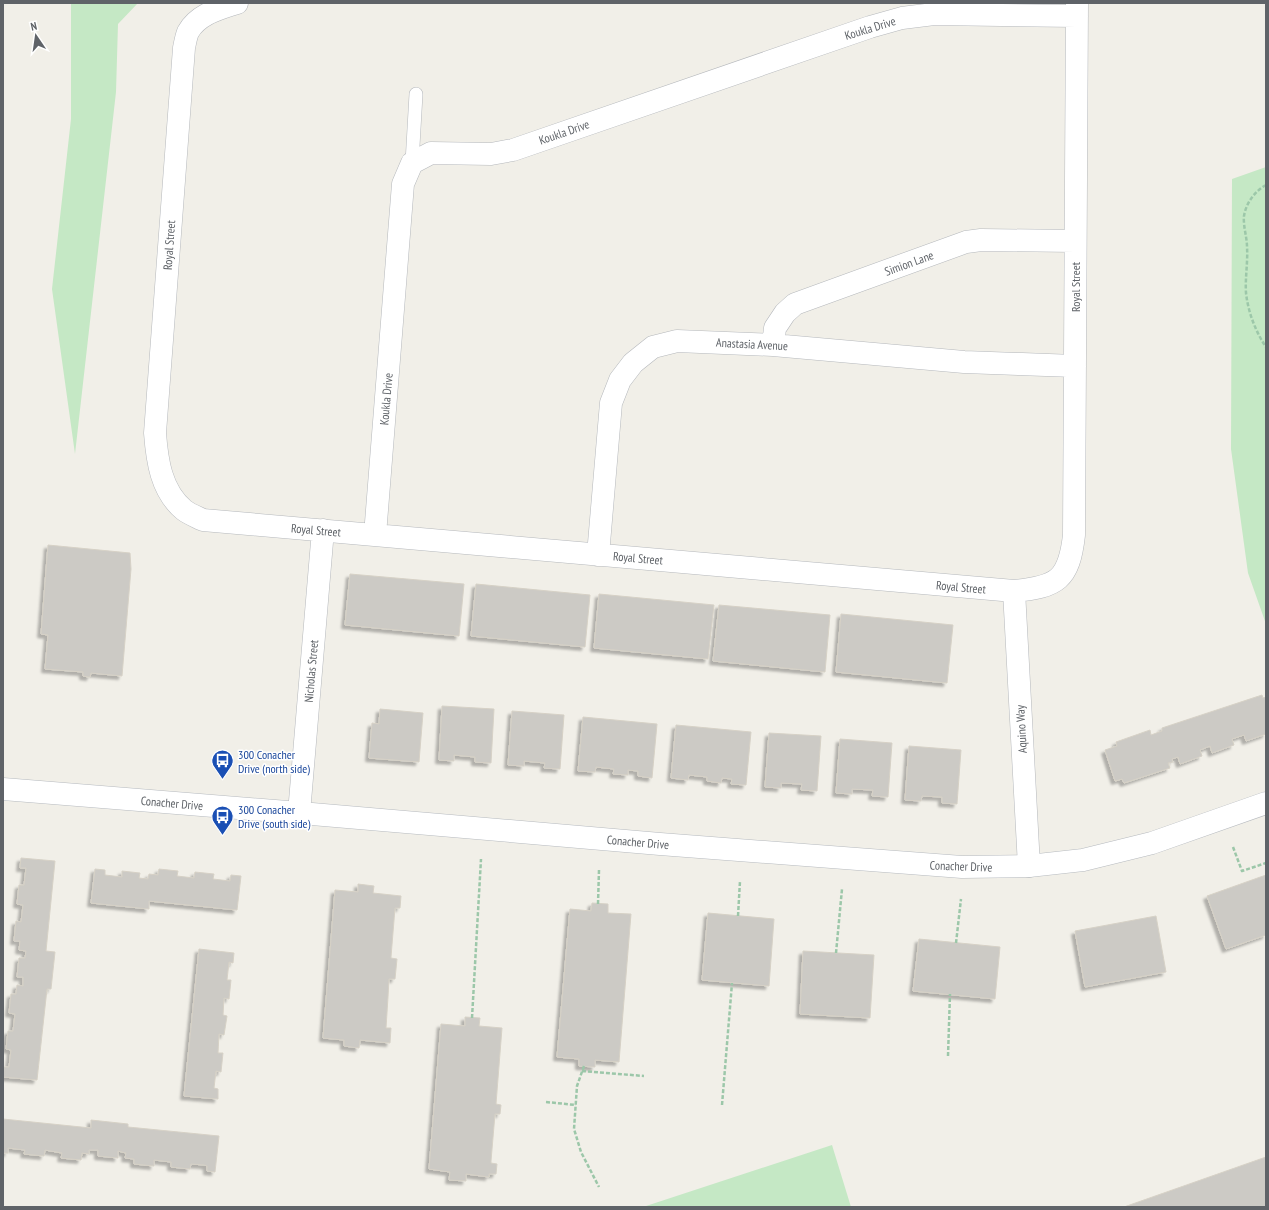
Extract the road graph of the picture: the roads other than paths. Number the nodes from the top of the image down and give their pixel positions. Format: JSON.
{"nodes":[{"id":1,"x":237,"y":3,"type":"edge"},
{"id":2,"x":1077,"y":9,"type":"edge"},
{"id":3,"x":416,"y":94,"type":"dead end"},
{"id":4,"x":412,"y":163,"type":"junction"},
{"id":5,"x":1076,"y":241,"type":"junction"},
{"id":6,"x":773,"y":345,"type":"junction"},
{"id":7,"x":1075,"y":366,"type":"junction"},
{"id":8,"x":323,"y":530,"type":"junction"},
{"id":9,"x":375,"y":535,"type":"junction"},
{"id":10,"x":598,"y":555,"type":"junction"},
{"id":11,"x":1014,"y":592,"type":"junction"},
{"id":12,"x":3,"y":789,"type":"edge"},
{"id":13,"x":1266,"y":803,"type":"edge"},
{"id":14,"x":299,"y":813,"type":"junction"},
{"id":15,"x":1028,"y":866,"type":"junction"}],
"edges":[{"from":1,"to":8,"type":"street","name":"Royal Street"},
{"from":2,"to":4,"type":"street","name":"Koukla Drive"},
{"from":2,"to":5,"type":"street","name":"Royal Street"},
{"from":3,"to":4,"type":"lane"},
{"from":4,"to":9,"type":"street","name":"Koukla Drive"},
{"from":5,"to":6,"type":"street","name":"Simion Lane"},
{"from":5,"to":7,"type":"street","name":"Royal Street"},
{"from":6,"to":7,"type":"street","name":"Anastasia Avenue"},
{"from":6,"to":10,"type":"street","name":"Anastasia Avenue"},
{"from":7,"to":11,"type":"street","name":"Royal Street"},
{"from":8,"to":9,"type":"street","name":"Royal Street"},
{"from":8,"to":14,"type":"street","name":"Nicholas Street"},
{"from":9,"to":10,"type":"street","name":"Royal Street"},
{"from":10,"to":11,"type":"street","name":"Royal Street"},
{"from":11,"to":15,"type":"street","name":"Aquino Way"},
{"from":12,"to":14,"type":"street","name":"Conacher Drive"},
{"from":13,"to":15,"type":"street","name":"Conacher Drive"},
{"from":14,"to":15,"type":"street","name":"Conacher Drive"}]}
